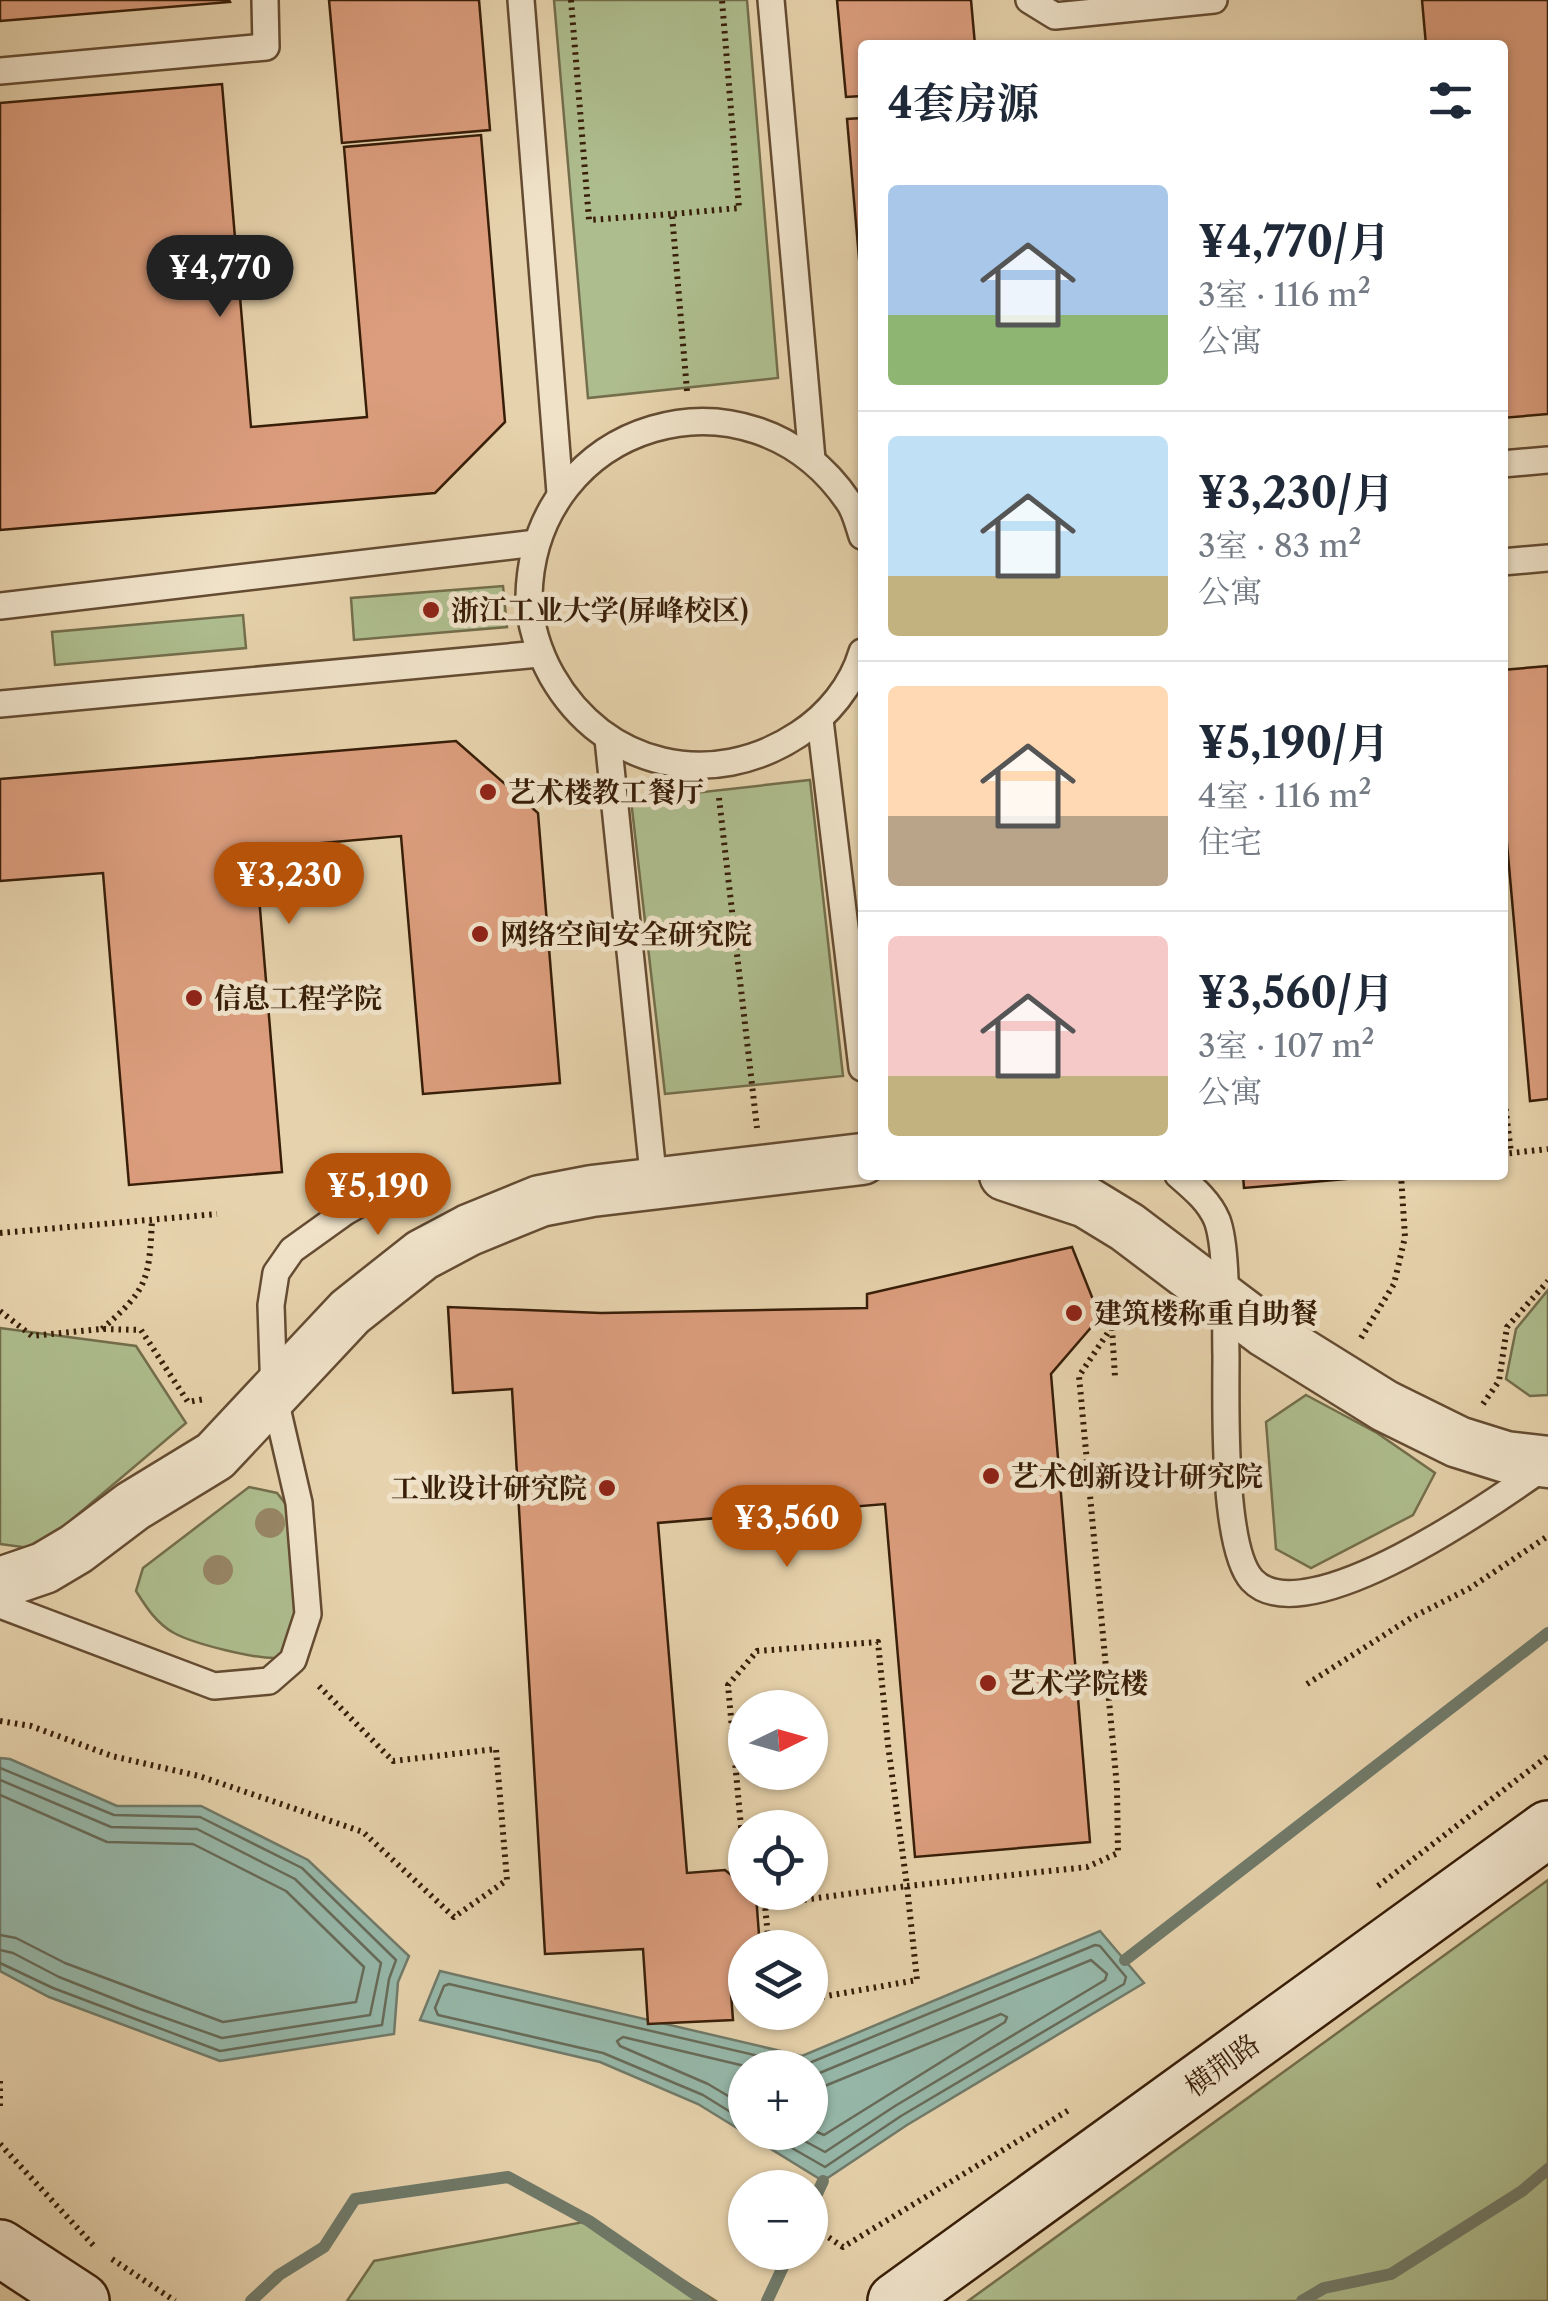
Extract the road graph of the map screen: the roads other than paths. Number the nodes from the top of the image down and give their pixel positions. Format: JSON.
{"nodes":[{"id":1,"x":265,"y":0,"type":"edge"},
{"id":2,"x":521,"y":0,"type":"edge"},
{"id":3,"x":771,"y":0,"type":"edge"},
{"id":4,"x":1029,"y":0,"type":"edge"},
{"id":5,"x":1214,"y":0,"type":"edge"},
{"id":6,"x":0,"y":71,"type":"edge"},
{"id":7,"x":812,"y":459,"type":"junction"},
{"id":8,"x":1548,"y":460,"type":"edge"},
{"id":9,"x":1508,"y":463,"type":"edge"},
{"id":10,"x":560,"y":493,"type":"junction"},
{"id":11,"x":858,"y":521,"type":"edge"},
{"id":12,"x":536,"y":543,"type":"junction"},
{"id":13,"x":1548,"y":558,"type":"edge"},
{"id":14,"x":1508,"y":561,"type":"edge"},
{"id":15,"x":0,"y":606,"type":"edge"},
{"id":16,"x":539,"y":654,"type":"junction"},
{"id":17,"x":858,"y":666,"type":"edge"},
{"id":18,"x":0,"y":704,"type":"edge"},
{"id":19,"x":820,"y":720,"type":"junction"},
{"id":20,"x":608,"y":740,"type":"junction"},
{"id":21,"x":858,"y":1035,"type":"edge"},
{"id":22,"x":858,"y":1159,"type":"edge"},
{"id":23,"x":416,"y":1172,"type":"dead end"},
{"id":24,"x":1020,"y":1180,"type":"edge"},
{"id":25,"x":1184,"y":1180,"type":"edge"},
{"id":26,"x":654,"y":1183,"type":"junction"},
{"id":27,"x":1225,"y":1302,"type":"junction"},
{"id":28,"x":274,"y":1395,"type":"junction"},
{"id":29,"x":1548,"y":1463,"type":"edge"},
{"id":30,"x":0,"y":1582,"type":"edge"},
{"id":31,"x":0,"y":1605,"type":"edge"},
{"id":32,"x":1548,"y":1829,"type":"edge"},
{"id":33,"x":0,"y":2248,"type":"edge"},
{"id":34,"x":81,"y":2301,"type":"edge"},
{"id":35,"x":896,"y":2301,"type":"edge"}],
"edges":[{"from":1,"to":6,"type":"lane"},
{"from":2,"to":10,"type":"lane"},
{"from":3,"to":7,"type":"lane"},
{"from":4,"to":5,"type":"lane"},
{"from":7,"to":10,"type":"lane"},
{"from":7,"to":11,"type":"lane"},
{"from":8,"to":9,"type":"lane"},
{"from":10,"to":12,"type":"lane"},
{"from":12,"to":15,"type":"lane"},
{"from":12,"to":16,"type":"lane"},
{"from":13,"to":14,"type":"lane"},
{"from":16,"to":18,"type":"lane"},
{"from":16,"to":20,"type":"lane"},
{"from":17,"to":19,"type":"lane"},
{"from":19,"to":20,"type":"lane"},
{"from":19,"to":21,"type":"lane"},
{"from":20,"to":26,"type":"lane"},
{"from":22,"to":26,"type":"street"},
{"from":23,"to":28,"type":"lane"},
{"from":24,"to":27,"type":"street"},
{"from":25,"to":27,"type":"lane"},
{"from":26,"to":28,"type":"street"},
{"from":27,"to":29,"type":"street"},
{"from":27,"to":29,"type":"lane"},
{"from":28,"to":30,"type":"street"},
{"from":28,"to":31,"type":"lane"},
{"from":32,"to":35,"type":"street","name":"横荆路"},
{"from":33,"to":34,"type":"street"}]}
